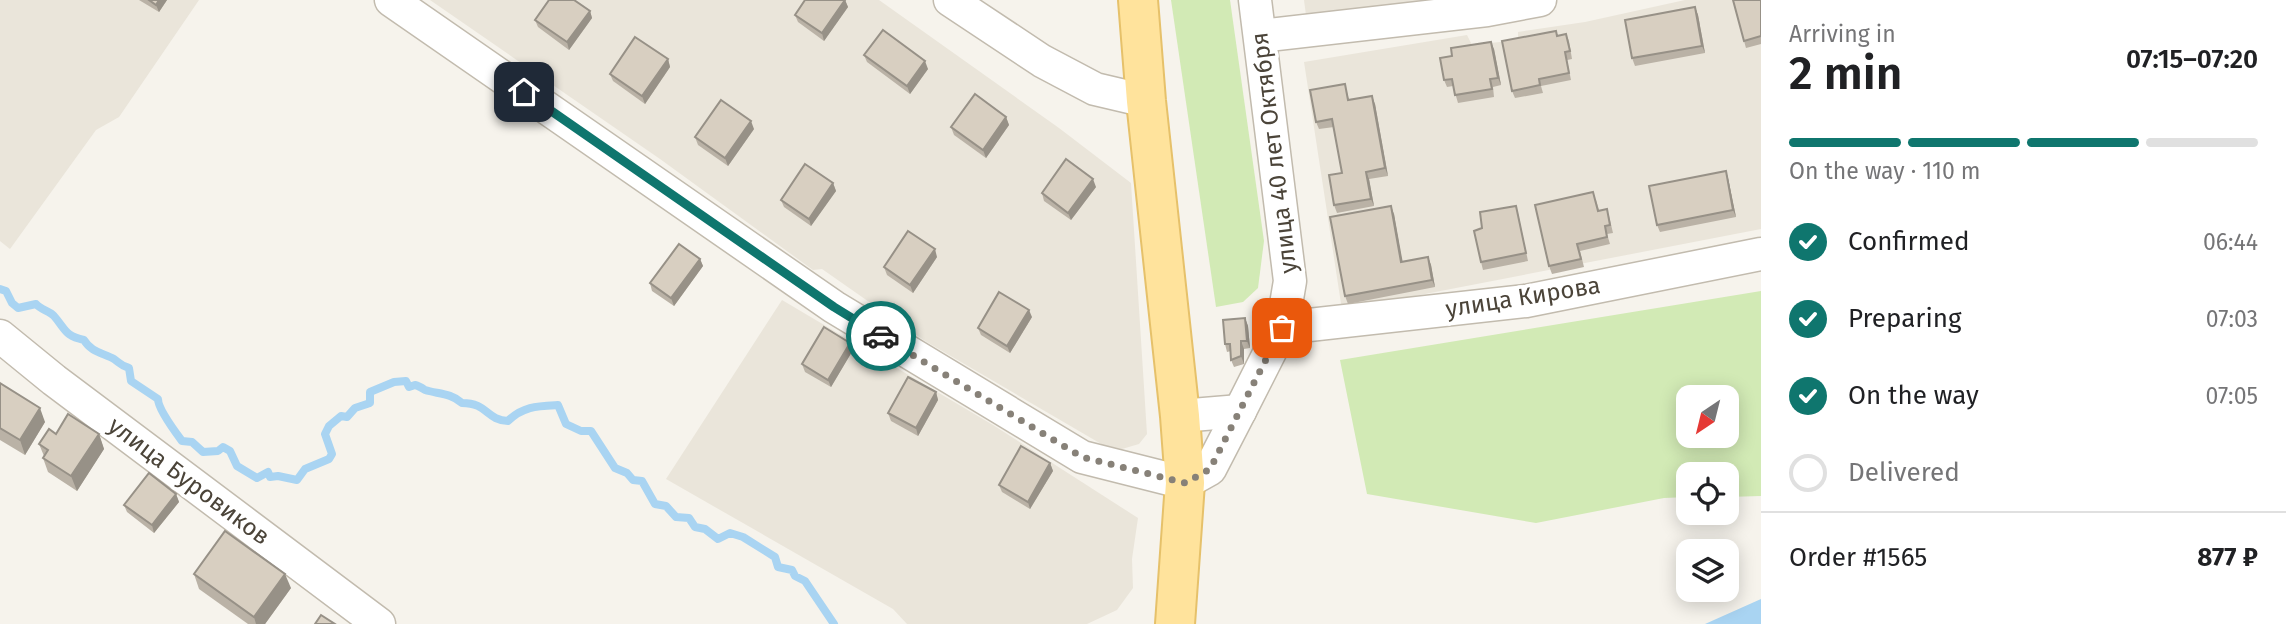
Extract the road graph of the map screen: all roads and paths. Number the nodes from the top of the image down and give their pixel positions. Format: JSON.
{"nodes":[{"id":1,"x":391,"y":0,"type":"edge"},
{"id":2,"x":950,"y":0,"type":"edge"},
{"id":3,"x":1138,"y":0,"type":"edge"},
{"id":4,"x":1255,"y":0,"type":"edge"},
{"id":5,"x":1540,"y":0,"type":"edge"},
{"id":6,"x":1261,"y":36,"type":"junction"},
{"id":7,"x":1146,"y":101,"type":"junction"},
{"id":8,"x":1761,"y":254,"type":"edge"},
{"id":9,"x":1282,"y":328,"type":"junction"},
{"id":10,"x":0,"y":335,"type":"edge"},
{"id":11,"x":1240,"y":411,"type":"junction"},
{"id":12,"x":1180,"y":416,"type":"junction"},
{"id":13,"x":1185,"y":483,"type":"junction"},
{"id":14,"x":379,"y":624,"type":"edge"},
{"id":15,"x":1175,"y":624,"type":"edge"}],
"edges":[{"from":1,"to":13,"type":"street"},
{"from":2,"to":7,"type":"street"},
{"from":3,"to":7,"type":"main road"},
{"from":4,"to":6,"type":"street","name":"улица 40 лет Октября"},
{"from":5,"to":6,"type":"street"},
{"from":6,"to":9,"type":"street","name":"улица 40 лет Октября"},
{"from":7,"to":12,"type":"main road"},
{"from":8,"to":9,"type":"street","name":"улица Кирова"},
{"from":9,"to":11,"type":"street","name":"улица 40 лет Октября"},
{"from":10,"to":14,"type":"street","name":"улица Буровиков"},
{"from":11,"to":12,"type":"street"},
{"from":11,"to":13,"type":"street","name":"улица 40 лет Октября"},
{"from":12,"to":13,"type":"main road"},
{"from":13,"to":15,"type":"main road"}]}
